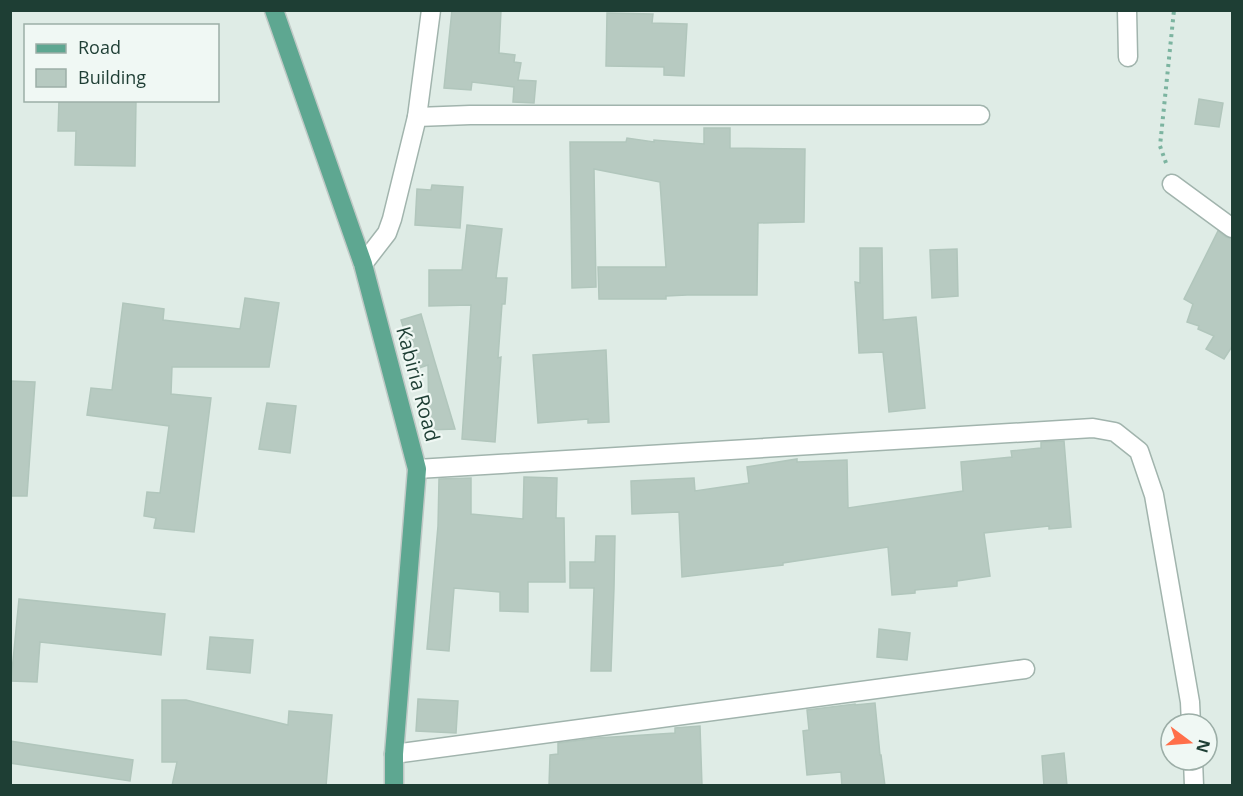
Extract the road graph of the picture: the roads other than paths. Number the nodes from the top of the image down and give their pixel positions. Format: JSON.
{"nodes":[{"id":1,"x":274,"y":10,"type":"edge"},
{"id":2,"x":431,"y":10,"type":"edge"},
{"id":3,"x":1127,"y":10,"type":"edge"},
{"id":4,"x":1128,"y":57,"type":"dead end"},
{"id":5,"x":980,"y":115,"type":"dead end"},
{"id":6,"x":417,"y":117,"type":"junction"},
{"id":7,"x":1172,"y":184,"type":"road end"},
{"id":8,"x":1233,"y":228,"type":"edge"},
{"id":9,"x":363,"y":264,"type":"junction"},
{"id":10,"x":417,"y":469,"type":"junction"},
{"id":11,"x":1024,"y":669,"type":"dead end"},
{"id":12,"x":1190,"y":712,"type":"edge"},
{"id":13,"x":394,"y":754,"type":"junction"},
{"id":14,"x":394,"y":786,"type":"edge"}],
"edges":[{"from":1,"to":9,"type":"main road","name":"Kabiria Road"},
{"from":2,"to":6,"type":"street"},
{"from":3,"to":4,"type":"street"},
{"from":5,"to":6,"type":"street"},
{"from":6,"to":9,"type":"street"},
{"from":7,"to":8,"type":"street"},
{"from":9,"to":10,"type":"main road","name":"Kabiria Road"},
{"from":10,"to":12,"type":"street"},
{"from":10,"to":13,"type":"main road","name":"Kabiria Road"},
{"from":11,"to":13,"type":"street"},
{"from":13,"to":14,"type":"main road","name":"Kabiria Road"}]}
